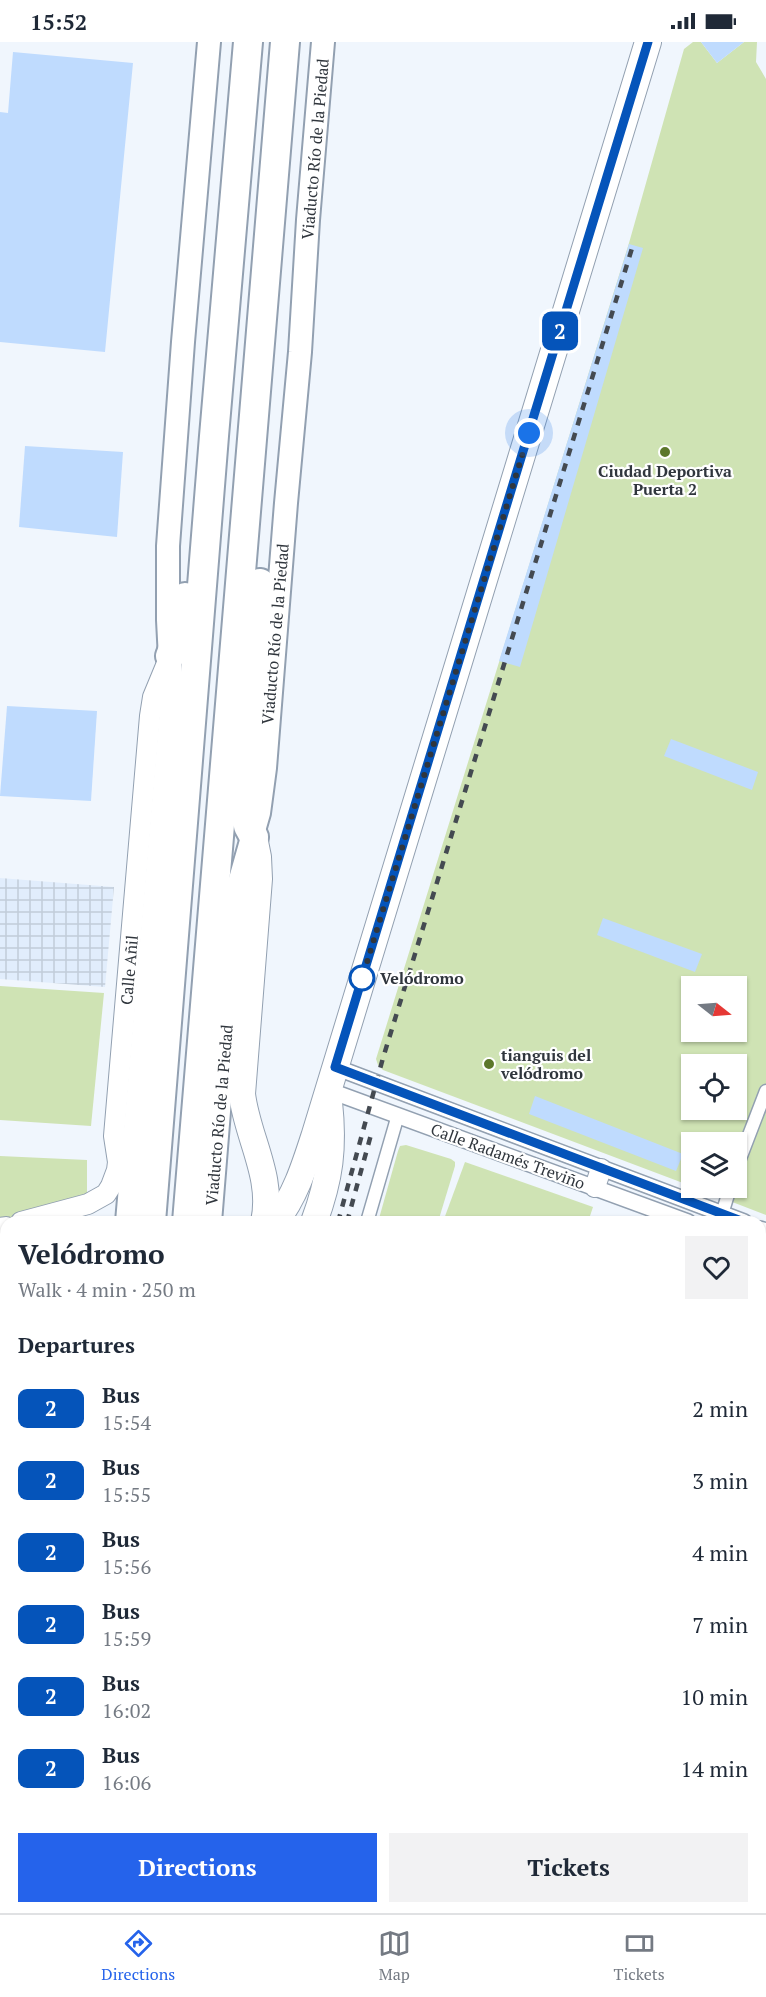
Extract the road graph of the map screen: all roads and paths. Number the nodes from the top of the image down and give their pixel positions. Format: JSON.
{"nodes":[{"id":1,"x":209,"y":42,"type":"edge"},
{"id":2,"x":248,"y":42,"type":"edge"},
{"id":3,"x":285,"y":42,"type":"edge"},
{"id":4,"x":323,"y":42,"type":"edge"},
{"id":5,"x":648,"y":42,"type":"edge"},
{"id":6,"x":256,"y":398,"type":"junction"},
{"id":7,"x":214,"y":436,"type":"junction"},
{"id":8,"x":170,"y":656,"type":"junction"},
{"id":9,"x":254,"y":837,"type":"junction"},
{"id":10,"x":331,"y":1079,"type":"junction"},
{"id":11,"x":766,"y":1091,"type":"edge"},
{"id":12,"x":398,"y":1115,"type":"junction"},
{"id":13,"x":747,"y":1140,"type":"edge"},
{"id":14,"x":598,"y":1178,"type":"junction"},
{"id":15,"x":727,"y":1198,"type":"edge"},
{"id":16,"x":722,"y":1214,"type":"junction"},
{"id":17,"x":43,"y":1216,"type":"edge"},
{"id":18,"x":128,"y":1216,"type":"edge"},
{"id":19,"x":150,"y":1216,"type":"edge"},
{"id":20,"x":188,"y":1216,"type":"edge"},
{"id":21,"x":210,"y":1216,"type":"edge"},
{"id":22,"x":265,"y":1216,"type":"edge"},
{"id":23,"x":280,"y":1216,"type":"edge"},
{"id":24,"x":316,"y":1216,"type":"edge"},
{"id":25,"x":369,"y":1216,"type":"edge"},
{"id":26,"x":676,"y":1216,"type":"edge"},
{"id":27,"x":728,"y":1216,"type":"edge"}],
"edges":[{"from":1,"to":8,"type":"main road"},
{"from":2,"to":7,"type":"highway"},
{"from":3,"to":6,"type":"highway","name":"Viaducto Río de la Piedad"},
{"from":4,"to":9,"type":"main road","name":"Viaducto Río de la Piedad"},
{"from":5,"to":10,"type":"main road"},
{"from":6,"to":9,"type":"highway"},
{"from":6,"to":20,"type":"highway","name":"Viaducto Río de la Piedad"},
{"from":7,"to":8,"type":"highway"},
{"from":7,"to":19,"type":"highway"},
{"from":8,"to":17,"type":"street","name":"Calle Añil"},
{"from":8,"to":18,"type":"main road"},
{"from":9,"to":21,"type":"main road","name":"Viaducto Río de la Piedad"},
{"from":9,"to":22,"type":"main road"},
{"from":10,"to":12,"type":"street","name":"Calle Radamés Treviño"},
{"from":10,"to":14,"type":"street","name":"Calle Radamés Treviño"},
{"from":10,"to":23,"type":"main road"},
{"from":10,"to":24,"type":"main road"},
{"from":11,"to":13,"type":"street"},
{"from":12,"to":14,"type":"street","name":"Calle Radamés Treviño"},
{"from":12,"to":25,"type":"street"},
{"from":14,"to":16,"type":"street","name":"Calle Radamés Treviño"},
{"from":14,"to":26,"type":"street","name":"Calle Radamés Treviño"},
{"from":15,"to":16,"type":"street"},
{"from":16,"to":27,"type":"street","name":"Calle Radamés Treviño"}]}
